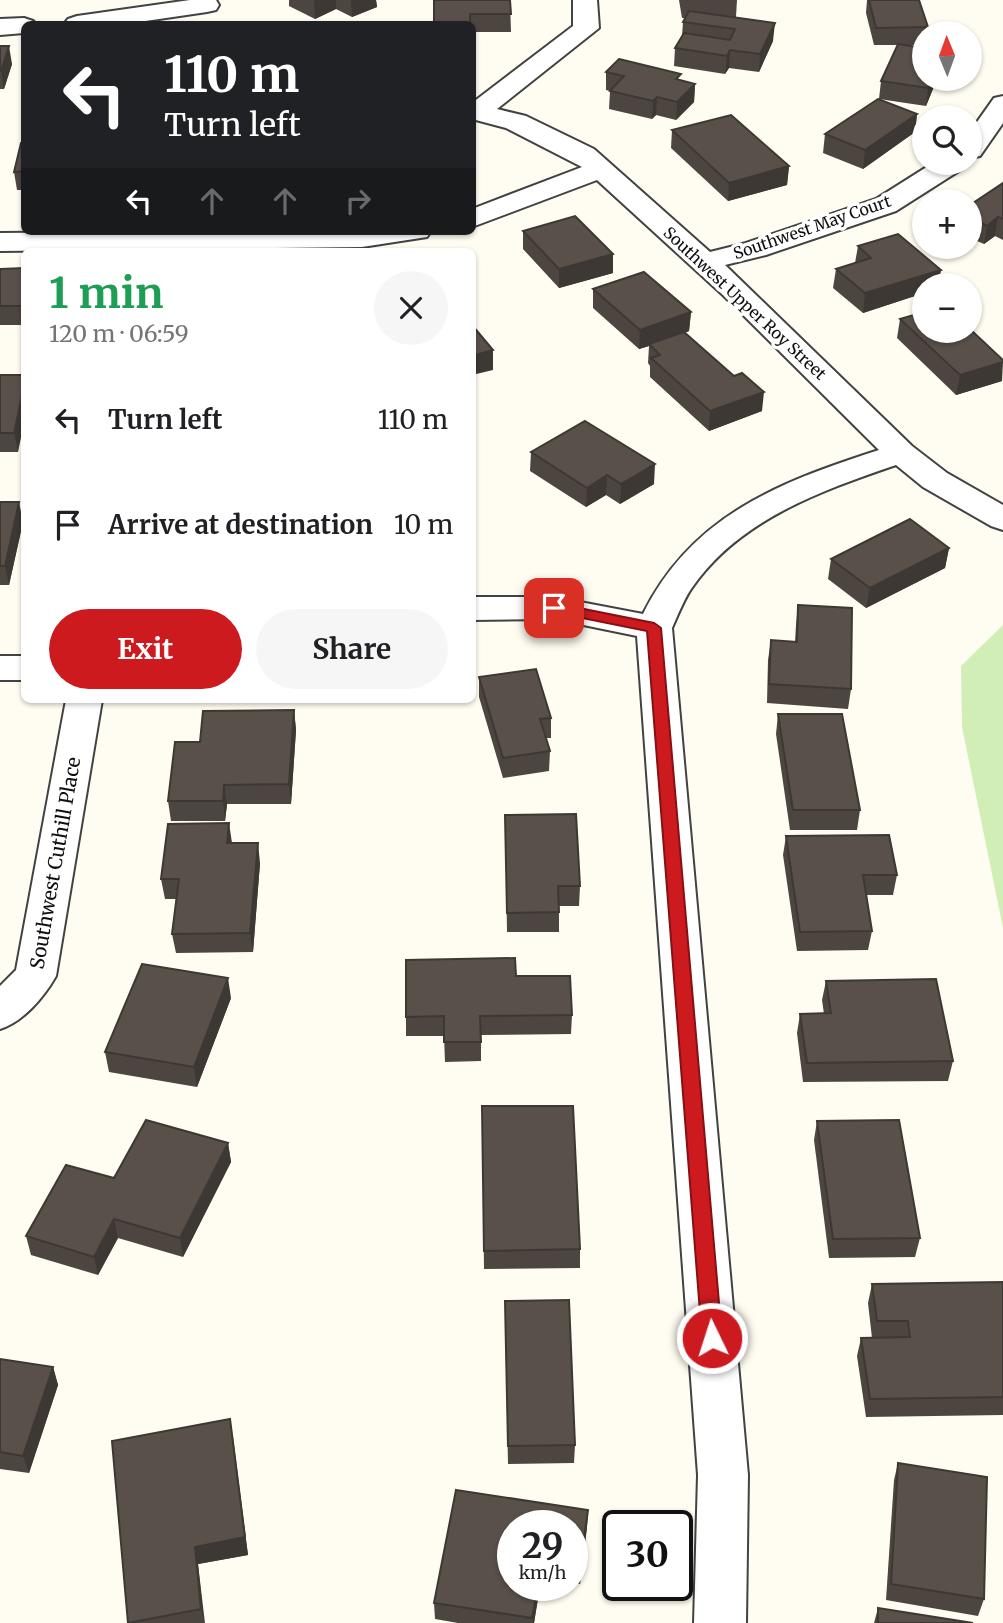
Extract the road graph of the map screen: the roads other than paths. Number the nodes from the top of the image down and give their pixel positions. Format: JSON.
{"nodes":[{"id":1,"x":584,"y":0,"type":"edge"},
{"id":2,"x":211,"y":8,"type":"edge"},
{"id":3,"x":102,"y":21,"type":"edge"},
{"id":4,"x":21,"y":26,"type":"edge"},
{"id":5,"x":0,"y":27,"type":"edge"},
{"id":6,"x":1003,"y":104,"type":"edge"},
{"id":7,"x":476,"y":110,"type":"edge"},
{"id":8,"x":476,"y":111,"type":"edge"},
{"id":9,"x":982,"y":133,"type":"edge"},
{"id":10,"x":601,"y":169,"type":"junction"},
{"id":11,"x":933,"y":175,"type":"edge"},
{"id":12,"x":476,"y":217,"type":"edge"},
{"id":13,"x":386,"y":235,"type":"edge"},
{"id":14,"x":0,"y":242,"type":"edge"},
{"id":15,"x":307,"y":245,"type":"edge"},
{"id":16,"x":704,"y":262,"type":"junction"},
{"id":17,"x":901,"y":453,"type":"junction"},
{"id":18,"x":1003,"y":519,"type":"edge"},
{"id":19,"x":476,"y":609,"type":"edge"},
{"id":20,"x":654,"y":628,"type":"junction"},
{"id":21,"x":0,"y":668,"type":"edge"},
{"id":22,"x":21,"y":668,"type":"edge"},
{"id":23,"x":83,"y":703,"type":"edge"},
{"id":24,"x":0,"y":1013,"type":"edge"},
{"id":25,"x":720,"y":1623,"type":"edge"}],
"edges":[{"from":1,"to":7,"type":"street"},
{"from":2,"to":3,"type":"street"},
{"from":4,"to":5,"type":"street"},
{"from":6,"to":9,"type":"street"},
{"from":8,"to":10,"type":"street","name":"Southwest Upper Roy Street"},
{"from":10,"to":12,"type":"street"},
{"from":10,"to":16,"type":"street","name":"Southwest Upper Roy Street"},
{"from":11,"to":16,"type":"street","name":"Southwest May Court"},
{"from":13,"to":15,"type":"street"},
{"from":14,"to":15,"type":"street"},
{"from":16,"to":17,"type":"street","name":"Southwest Upper Roy Street"},
{"from":17,"to":18,"type":"street","name":"Southwest Upper Roy Street"},
{"from":17,"to":20,"type":"street"},
{"from":19,"to":20,"type":"street"},
{"from":20,"to":25,"type":"street"},
{"from":21,"to":22,"type":"street"},
{"from":23,"to":24,"type":"street","name":"Southwest Cuthill Place"}]}
